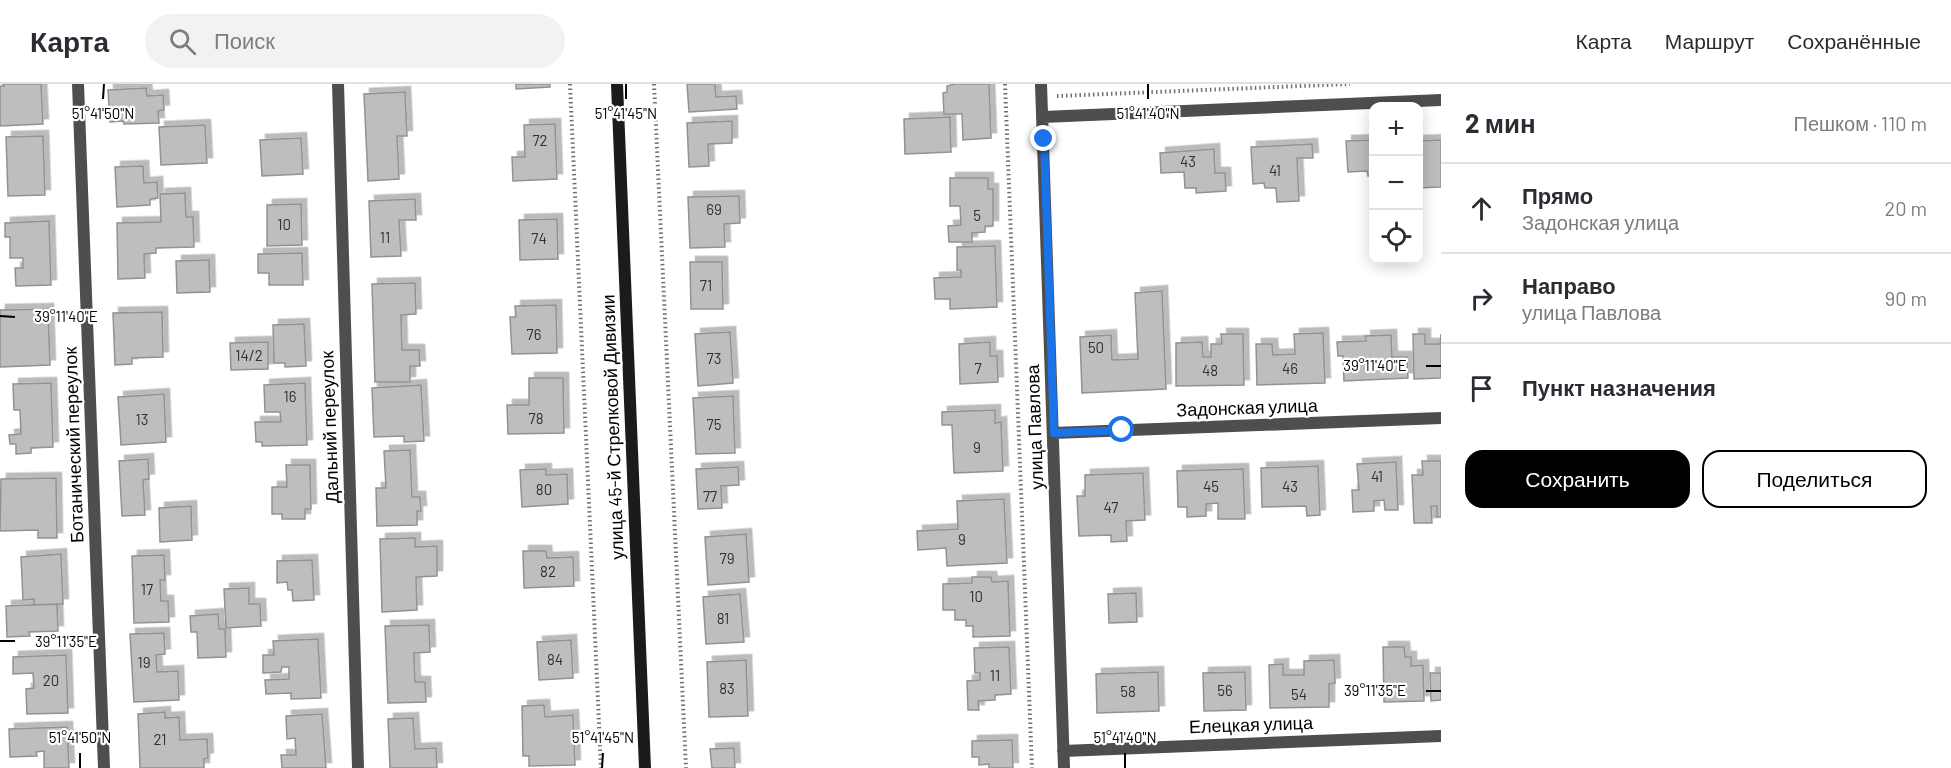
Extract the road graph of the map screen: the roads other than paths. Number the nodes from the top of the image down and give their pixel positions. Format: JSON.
{"nodes":[{"id":1,"x":78,"y":84,"type":"edge"},
{"id":2,"x":338,"y":84,"type":"edge"},
{"id":3,"x":617,"y":84,"type":"edge"},
{"id":4,"x":1041,"y":90,"type":"edge"},
{"id":5,"x":1441,"y":100,"type":"edge"},
{"id":6,"x":1043,"y":117,"type":"junction"},
{"id":7,"x":1441,"y":418,"type":"edge"},
{"id":8,"x":1054,"y":433,"type":"junction"},
{"id":9,"x":1441,"y":736,"type":"edge"},
{"id":10,"x":1063,"y":751,"type":"junction"},
{"id":11,"x":104,"y":768,"type":"edge"},
{"id":12,"x":358,"y":768,"type":"edge"},
{"id":13,"x":645,"y":768,"type":"edge"},
{"id":14,"x":1064,"y":768,"type":"edge"}],
"edges":[{"from":1,"to":11,"type":"street","name":"Ботанический переулок"},
{"from":2,"to":12,"type":"street","name":"Дальний переулок"},
{"from":3,"to":13,"type":"main road","name":"улица 45-й Стрелковой Дивизии"},
{"from":4,"to":6,"type":"street","name":"улица Павлова"},
{"from":5,"to":6,"type":"street"},
{"from":6,"to":8,"type":"street","name":"улица Павлова"},
{"from":7,"to":8,"type":"street","name":"Задонская улица"},
{"from":8,"to":10,"type":"street","name":"улица Павлова"},
{"from":9,"to":10,"type":"street","name":"Елецкая улица"},
{"from":10,"to":14,"type":"street","name":"улица Павлова"}]}
